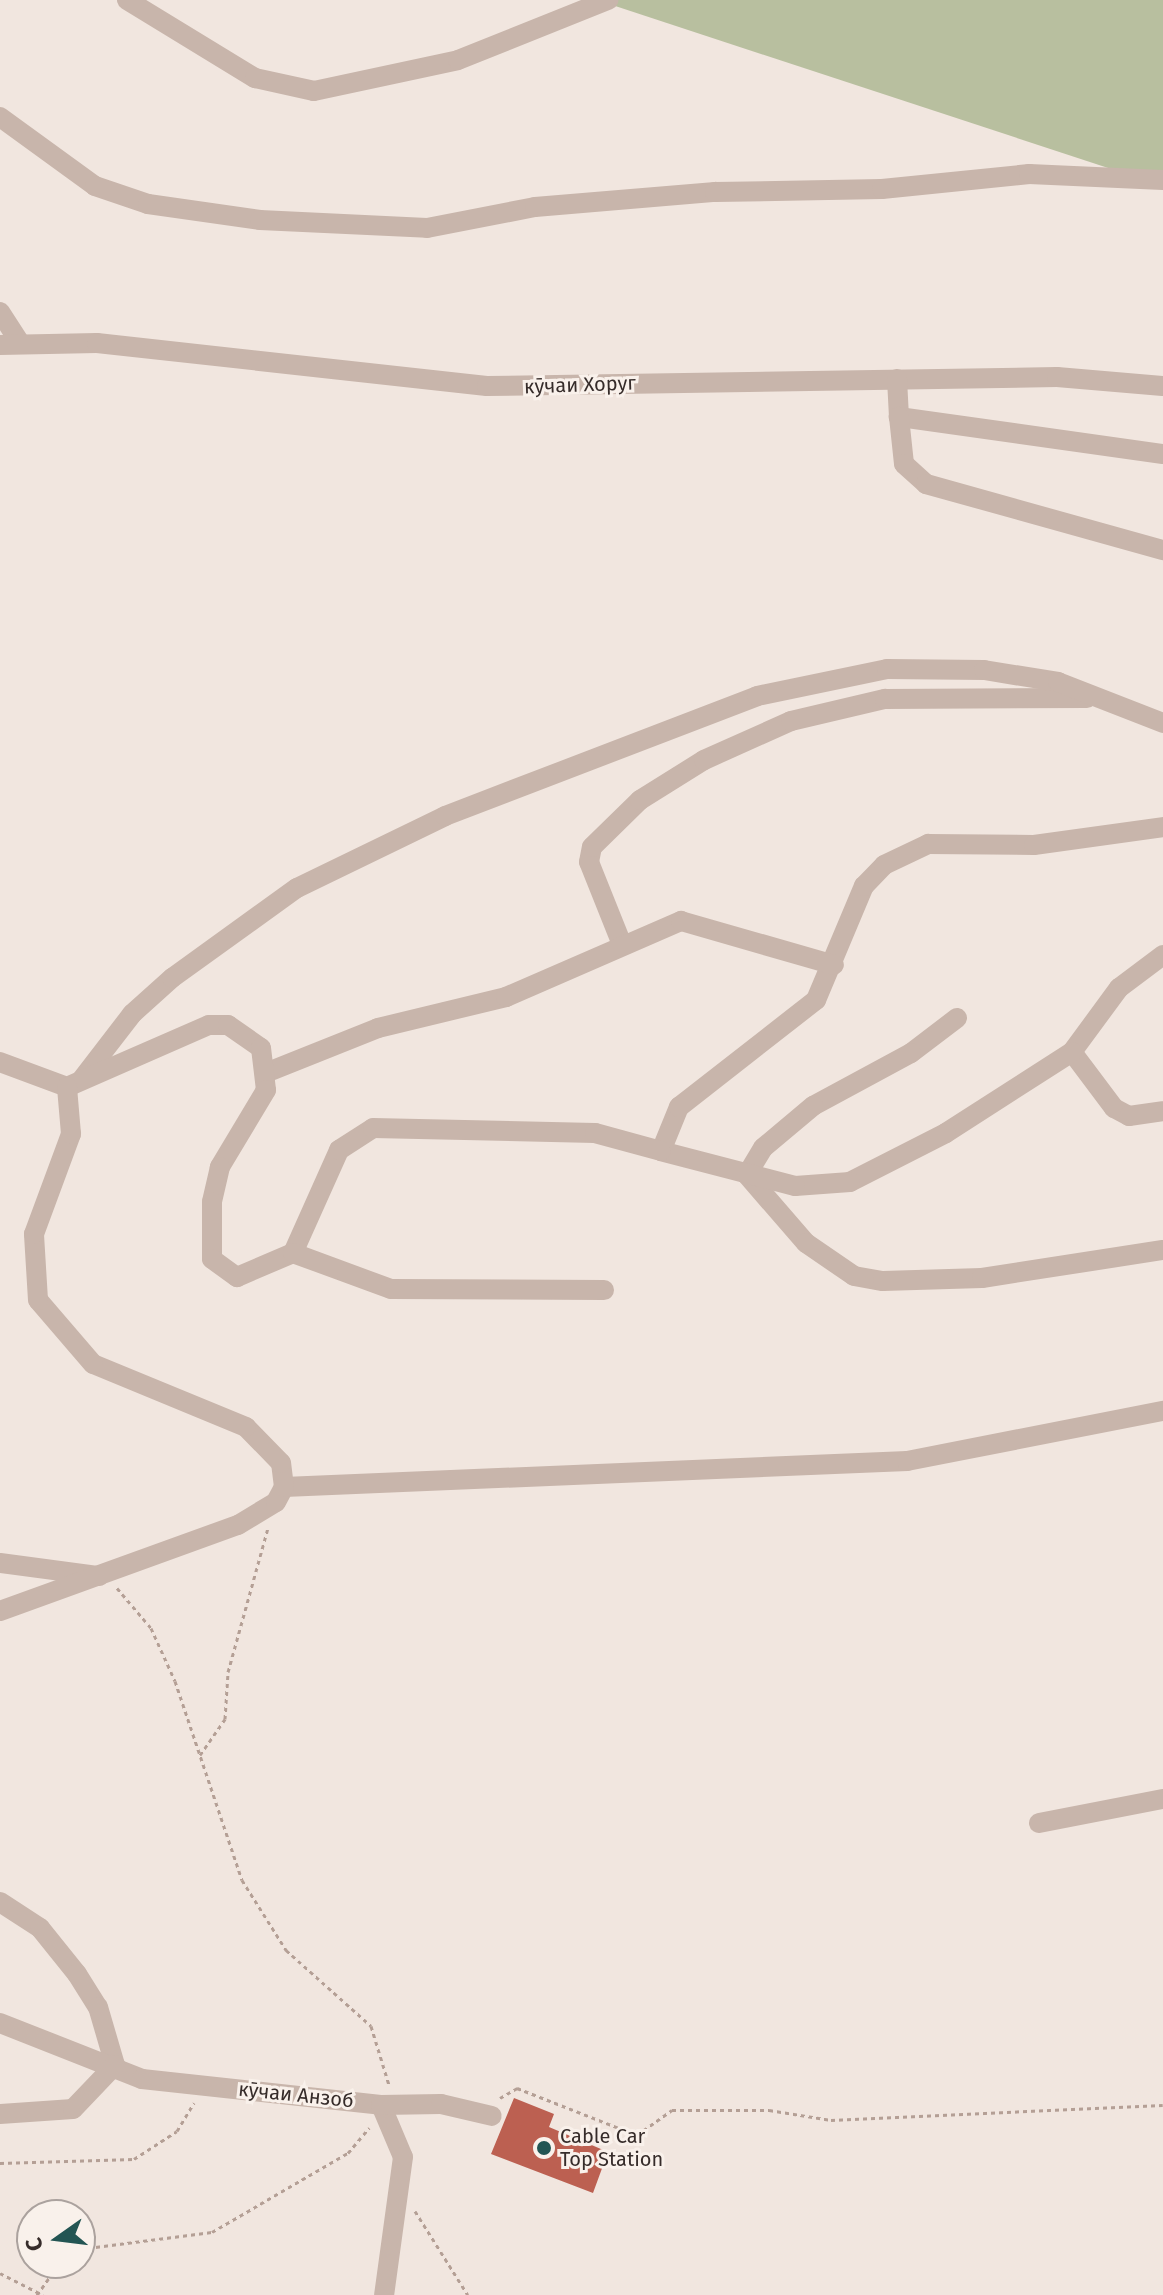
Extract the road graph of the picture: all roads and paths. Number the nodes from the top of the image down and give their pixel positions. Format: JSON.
{"nodes":[{"id":1,"x":127,"y":0,"type":"edge"},
{"id":2,"x":608,"y":0,"type":"edge"},
{"id":3,"x":0,"y":117,"type":"edge"},
{"id":4,"x":1163,"y":180,"type":"edge"},
{"id":5,"x":0,"y":312,"type":"edge"},
{"id":6,"x":21,"y":344,"type":"junction"},
{"id":7,"x":0,"y":345,"type":"edge"},
{"id":8,"x":897,"y":379,"type":"junction"},
{"id":9,"x":1163,"y":386,"type":"edge"},
{"id":10,"x":899,"y":417,"type":"junction"},
{"id":11,"x":1163,"y":454,"type":"edge"},
{"id":12,"x":1163,"y":550,"type":"edge"},
{"id":13,"x":1107,"y":699,"type":"junction"},
{"id":14,"x":1163,"y":723,"type":"edge"},
{"id":15,"x":1163,"y":827,"type":"edge"},
{"id":16,"x":621,"y":942,"type":"junction"},
{"id":17,"x":1163,"y":955,"type":"edge"},
{"id":18,"x":834,"y":965,"type":"junction"},
{"id":19,"x":957,"y":1018,"type":"dead end"},
{"id":20,"x":1072,"y":1052,"type":"junction"},
{"id":21,"x":0,"y":1062,"type":"edge"},
{"id":22,"x":268,"y":1072,"type":"junction"},
{"id":23,"x":75,"y":1083,"type":"junction"},
{"id":24,"x":1163,"y":1111,"type":"edge"},
{"id":25,"x":661,"y":1151,"type":"junction"},
{"id":26,"x":747,"y":1175,"type":"junction"},
{"id":27,"x":1163,"y":1250,"type":"edge"},
{"id":28,"x":293,"y":1253,"type":"junction"},
{"id":29,"x":604,"y":1290,"type":"dead end"},
{"id":30,"x":1163,"y":1411,"type":"edge"},
{"id":31,"x":280,"y":1494,"type":"junction"},
{"id":32,"x":0,"y":1563,"type":"edge"},
{"id":33,"x":103,"y":1577,"type":"junction"},
{"id":34,"x":0,"y":1611,"type":"edge"},
{"id":35,"x":200,"y":1756,"type":"junction"},
{"id":36,"x":1163,"y":1799,"type":"edge"},
{"id":37,"x":1039,"y":1823,"type":"dead end"},
{"id":38,"x":0,"y":1902,"type":"edge"},
{"id":39,"x":0,"y":2023,"type":"edge"},
{"id":40,"x":115,"y":2065,"type":"junction"},
{"id":41,"x":194,"y":2084,"type":"junction"},
{"id":42,"x":381,"y":2105,"type":"junction"},
{"id":43,"x":1163,"y":2105,"type":"edge"},
{"id":44,"x":0,"y":2114,"type":"edge"},
{"id":45,"x":484,"y":2114,"type":"joint"},
{"id":46,"x":0,"y":2163,"type":"edge"},
{"id":47,"x":399,"y":2188,"type":"junction"},
{"id":48,"x":96,"y":2247,"type":"edge"},
{"id":49,"x":0,"y":2273,"type":"edge"},
{"id":50,"x":40,"y":2294,"type":"edge"},
{"id":51,"x":384,"y":2295,"type":"edge"},
{"id":52,"x":468,"y":2295,"type":"edge"}],
"edges":[{"from":1,"to":2,"type":"street"},
{"from":3,"to":4,"type":"street"},
{"from":5,"to":6,"type":"street"},
{"from":6,"to":7,"type":"street","name":"кӯчаи Хоруг"},
{"from":6,"to":8,"type":"street","name":"кӯчаи Хоруг"},
{"from":8,"to":9,"type":"street","name":"кӯчаи Хоруг"},
{"from":8,"to":10,"type":"street"},
{"from":10,"to":11,"type":"street"},
{"from":10,"to":12,"type":"street"},
{"from":13,"to":14,"type":"street"},
{"from":13,"to":16,"type":"street"},
{"from":13,"to":23,"type":"street"},
{"from":15,"to":18,"type":"street"},
{"from":16,"to":18,"type":"street"},
{"from":16,"to":22,"type":"street"},
{"from":17,"to":20,"type":"street"},
{"from":18,"to":25,"type":"street"},
{"from":19,"to":26,"type":"street"},
{"from":20,"to":24,"type":"street"},
{"from":20,"to":26,"type":"street"},
{"from":21,"to":23,"type":"street"},
{"from":22,"to":23,"type":"street"},
{"from":22,"to":28,"type":"street"},
{"from":23,"to":31,"type":"street"},
{"from":25,"to":26,"type":"street"},
{"from":25,"to":28,"type":"street"},
{"from":26,"to":27,"type":"street"},
{"from":28,"to":29,"type":"street"},
{"from":30,"to":31,"type":"street"},
{"from":31,"to":33,"type":"street"},
{"from":31,"to":35,"type":"path"},
{"from":32,"to":33,"type":"street"},
{"from":33,"to":34,"type":"street"},
{"from":33,"to":35,"type":"path"},
{"from":35,"to":42,"type":"path"},
{"from":36,"to":37,"type":"street"},
{"from":38,"to":40,"type":"street"},
{"from":39,"to":40,"type":"street","name":"кӯчаи Анзоб"},
{"from":40,"to":41,"type":"street","name":"кӯчаи Анзоб"},
{"from":40,"to":44,"type":"street"},
{"from":41,"to":42,"type":"street","name":"кӯчаи Анзоб"},
{"from":41,"to":46,"type":"path"},
{"from":42,"to":45,"type":"street"},
{"from":42,"to":47,"type":"street","name":"кӯчаи Анзоб"},
{"from":42,"to":48,"type":"path"},
{"from":43,"to":45,"type":"path"},
{"from":47,"to":51,"type":"street","name":"кӯчаи Анзоб"},
{"from":47,"to":52,"type":"path"},
{"from":49,"to":50,"type":"path"}]}
